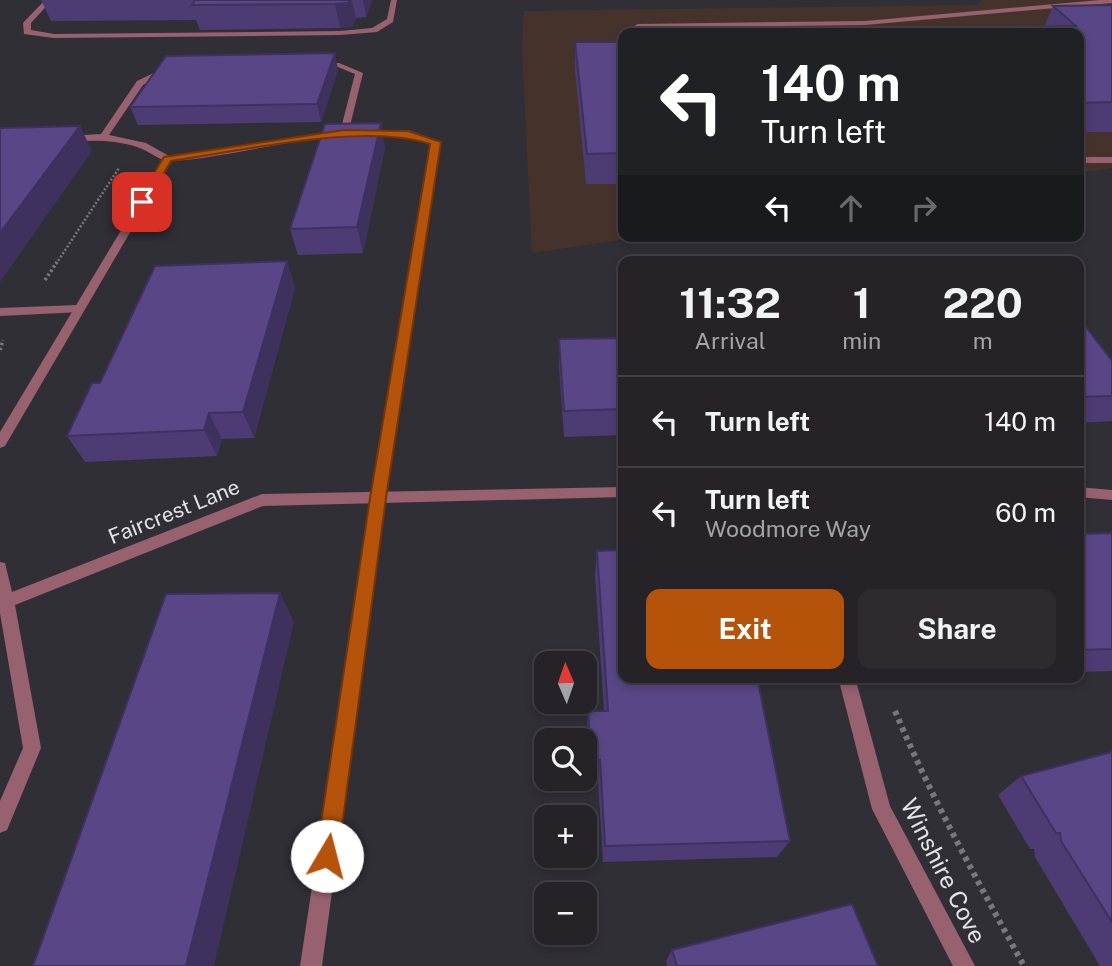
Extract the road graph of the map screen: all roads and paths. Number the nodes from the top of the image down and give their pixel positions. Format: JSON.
{"nodes":[{"id":1,"x":49,"y":0,"type":"edge"},
{"id":2,"x":394,"y":0,"type":"edge"},
{"id":3,"x":1112,"y":1,"type":"edge"},
{"id":4,"x":638,"y":26,"type":"dead end"},
{"id":5,"x":300,"y":65,"type":"edge"},
{"id":6,"x":182,"y":67,"type":"edge"},
{"id":7,"x":344,"y":133,"type":"junction"},
{"id":8,"x":104,"y":137,"type":"junction"},
{"id":9,"x":54,"y":140,"type":"edge"},
{"id":10,"x":168,"y":159,"type":"junction"},
{"id":11,"x":1084,"y":160,"type":"edge"},
{"id":12,"x":1112,"y":160,"type":"edge"},
{"id":13,"x":76,"y":309,"type":"junction"},
{"id":14,"x":0,"y":312,"type":"edge"},
{"id":15,"x":0,"y":443,"type":"edge"},
{"id":16,"x":618,"y":492,"type":"edge"},
{"id":17,"x":1084,"y":493,"type":"edge"},
{"id":18,"x":1112,"y":495,"type":"edge"},
{"id":19,"x":378,"y":498,"type":"junction"},
{"id":20,"x":0,"y":568,"type":"edge"},
{"id":21,"x":2,"y":603,"type":"edge"},
{"id":22,"x":848,"y":683,"type":"edge"},
{"id":23,"x":893,"y":704,"type":"dead end"},
{"id":24,"x":0,"y":822,"type":"edge"},
{"id":25,"x":311,"y":966,"type":"edge"},
{"id":26,"x":964,"y":966,"type":"edge"},
{"id":27,"x":1024,"y":966,"type":"edge"}],
"edges":[{"from":1,"to":2,"type":"street"},
{"from":3,"to":4,"type":"street"},
{"from":5,"to":7,"type":"street"},
{"from":6,"to":8,"type":"street"},
{"from":7,"to":10,"type":"street"},
{"from":7,"to":19,"type":"street"},
{"from":8,"to":9,"type":"street"},
{"from":8,"to":10,"type":"street"},
{"from":10,"to":13,"type":"street"},
{"from":11,"to":12,"type":"street"},
{"from":13,"to":14,"type":"street"},
{"from":13,"to":15,"type":"street"},
{"from":16,"to":19,"type":"street","name":"Faircrest Lane"},
{"from":17,"to":18,"type":"street"},
{"from":19,"to":21,"type":"street","name":"Faircrest Lane"},
{"from":19,"to":25,"type":"street"},
{"from":20,"to":21,"type":"street"},
{"from":21,"to":24,"type":"street"},
{"from":22,"to":26,"type":"street","name":"Winshire Cove"},
{"from":23,"to":27,"type":"path"}]}
